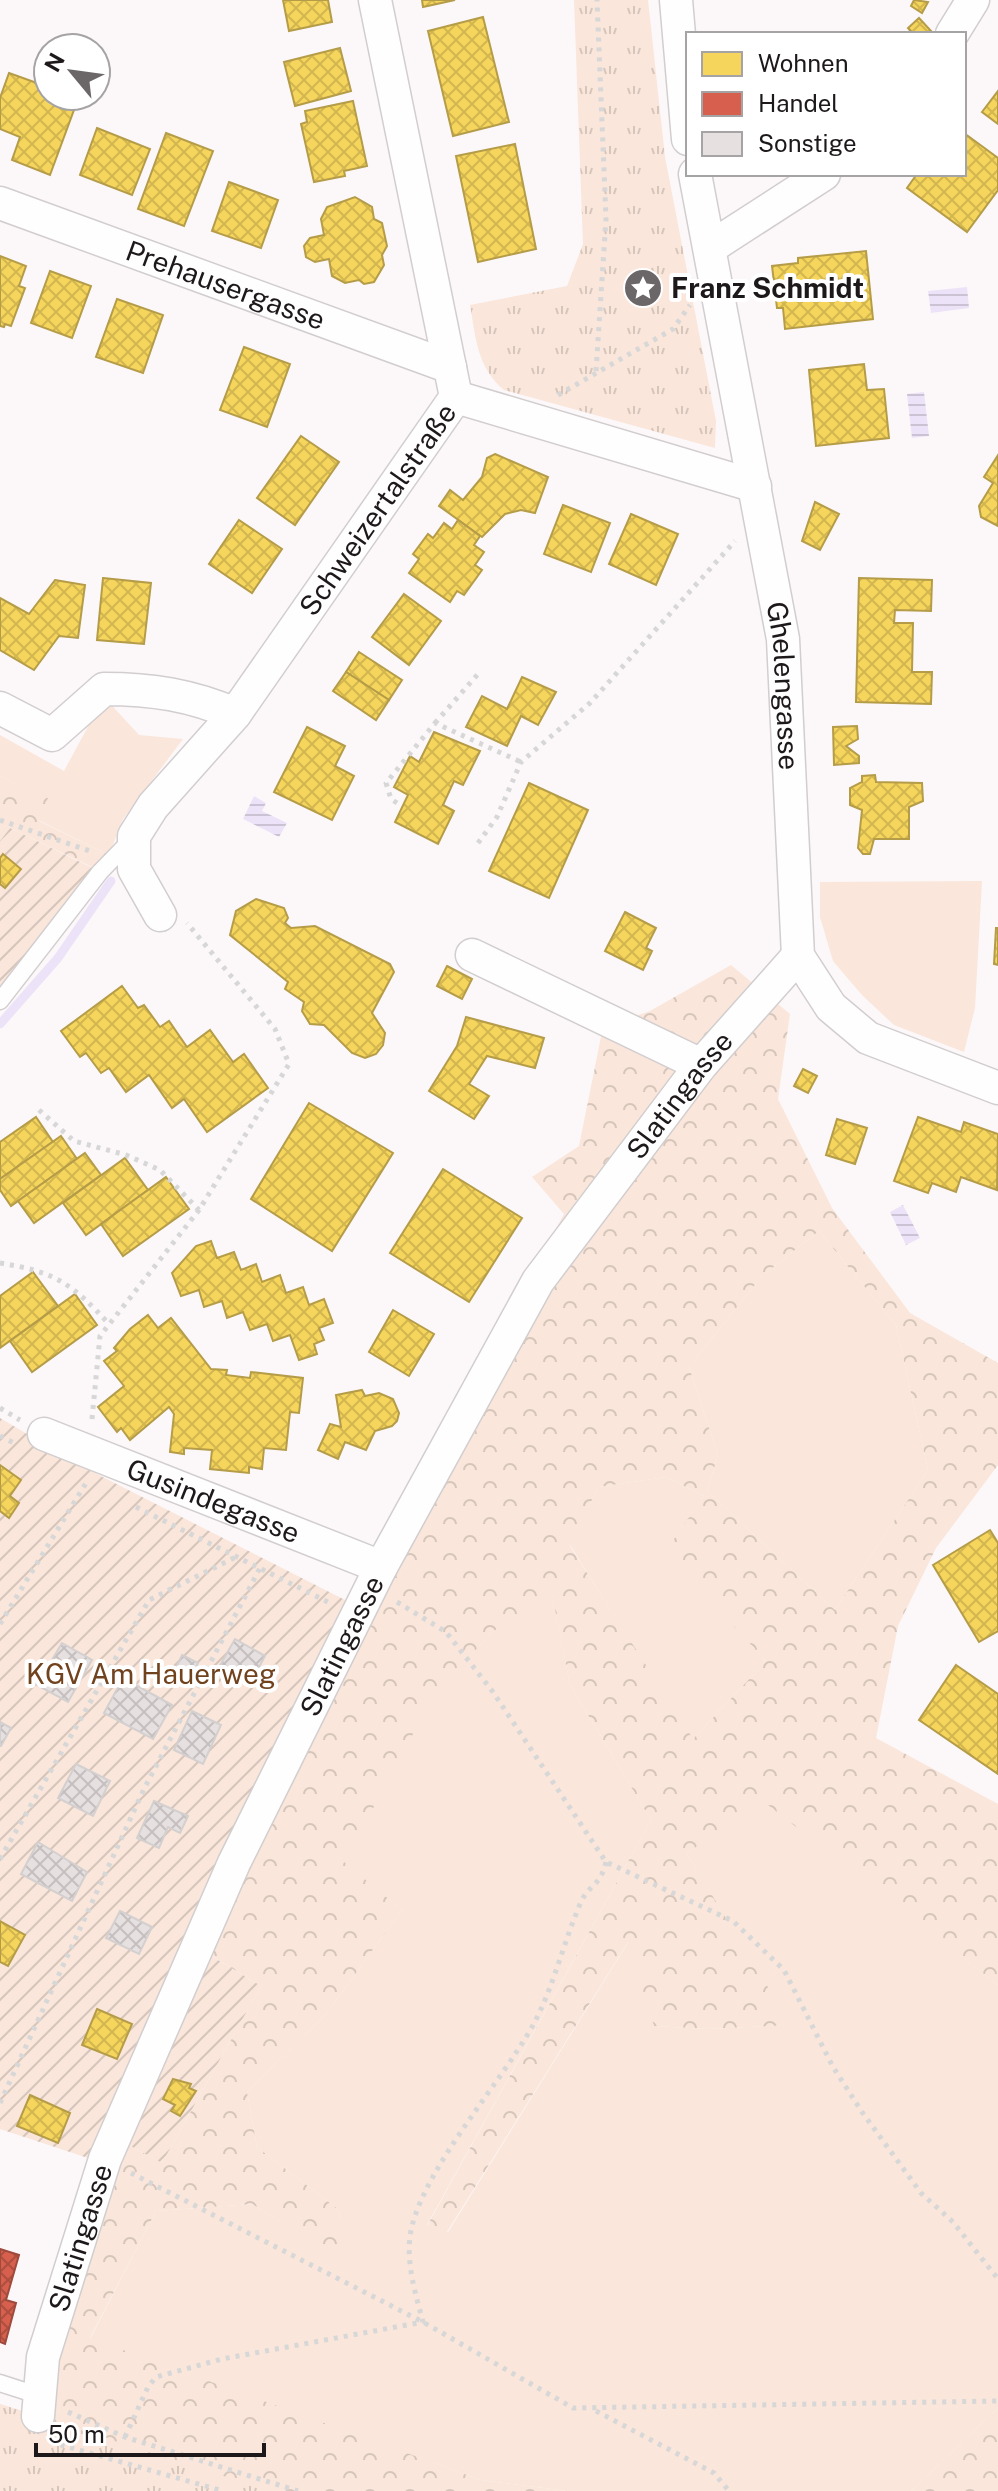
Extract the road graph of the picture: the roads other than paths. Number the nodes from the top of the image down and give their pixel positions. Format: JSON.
{"nodes":[{"id":1,"x":375,"y":0,"type":"edge"},
{"id":2,"x":676,"y":0,"type":"edge"},
{"id":3,"x":973,"y":0,"type":"edge"},
{"id":4,"x":953,"y":32,"type":"edge"},
{"id":5,"x":686,"y":116,"type":"edge"},
{"id":6,"x":695,"y":176,"type":"edge"},
{"id":7,"x":821,"y":176,"type":"edge"},
{"id":8,"x":0,"y":203,"type":"edge"},
{"id":9,"x":713,"y":256,"type":"junction"},
{"id":10,"x":453,"y":382,"type":"junction"},
{"id":11,"x":758,"y":500,"type":"junction"},
{"id":12,"x":0,"y":708,"type":"edge"},
{"id":13,"x":235,"y":714,"type":"junction"},
{"id":14,"x":124,"y":847,"type":"junction"},
{"id":15,"x":160,"y":915,"type":"road end"},
{"id":16,"x":472,"y":955,"type":"dead end"},
{"id":17,"x":798,"y":956,"type":"junction"},
{"id":18,"x":0,"y":1001,"type":"edge"},
{"id":19,"x":701,"y":1065,"type":"junction"},
{"id":20,"x":998,"y":1088,"type":"edge"},
{"id":21,"x":34,"y":1442,"type":"road end"},
{"id":22,"x":377,"y":1577,"type":"junction"},
{"id":23,"x":0,"y":2383,"type":"edge"},
{"id":24,"x":39,"y":2417,"type":"joint"}],
"edges":[{"from":1,"to":10,"type":"street","name":"Schweizertalstraße"},
{"from":2,"to":5,"type":"street"},
{"from":3,"to":4,"type":"street"},
{"from":6,"to":9,"type":"street","name":"Ghelengasse"},
{"from":7,"to":9,"type":"street"},
{"from":8,"to":10,"type":"street","name":"Prehausergasse"},
{"from":9,"to":11,"type":"street","name":"Ghelengasse"},
{"from":10,"to":11,"type":"street","name":"Prehausergasse"},
{"from":10,"to":13,"type":"street","name":"Schweizertalstraße"},
{"from":11,"to":17,"type":"street","name":"Ghelengasse"},
{"from":12,"to":13,"type":"street"},
{"from":13,"to":14,"type":"street","name":"Schweizertalstraße"},
{"from":14,"to":15,"type":"street"},
{"from":14,"to":18,"type":"lane"},
{"from":16,"to":19,"type":"street"},
{"from":17,"to":19,"type":"street","name":"Slatingasse"},
{"from":17,"to":20,"type":"street","name":"Ghelengasse"},
{"from":19,"to":22,"type":"street","name":"Slatingasse"},
{"from":21,"to":22,"type":"street","name":"Gusindegasse"},
{"from":22,"to":24,"type":"street","name":"Slatingasse"},
{"from":23,"to":24,"type":"lane"}]}
